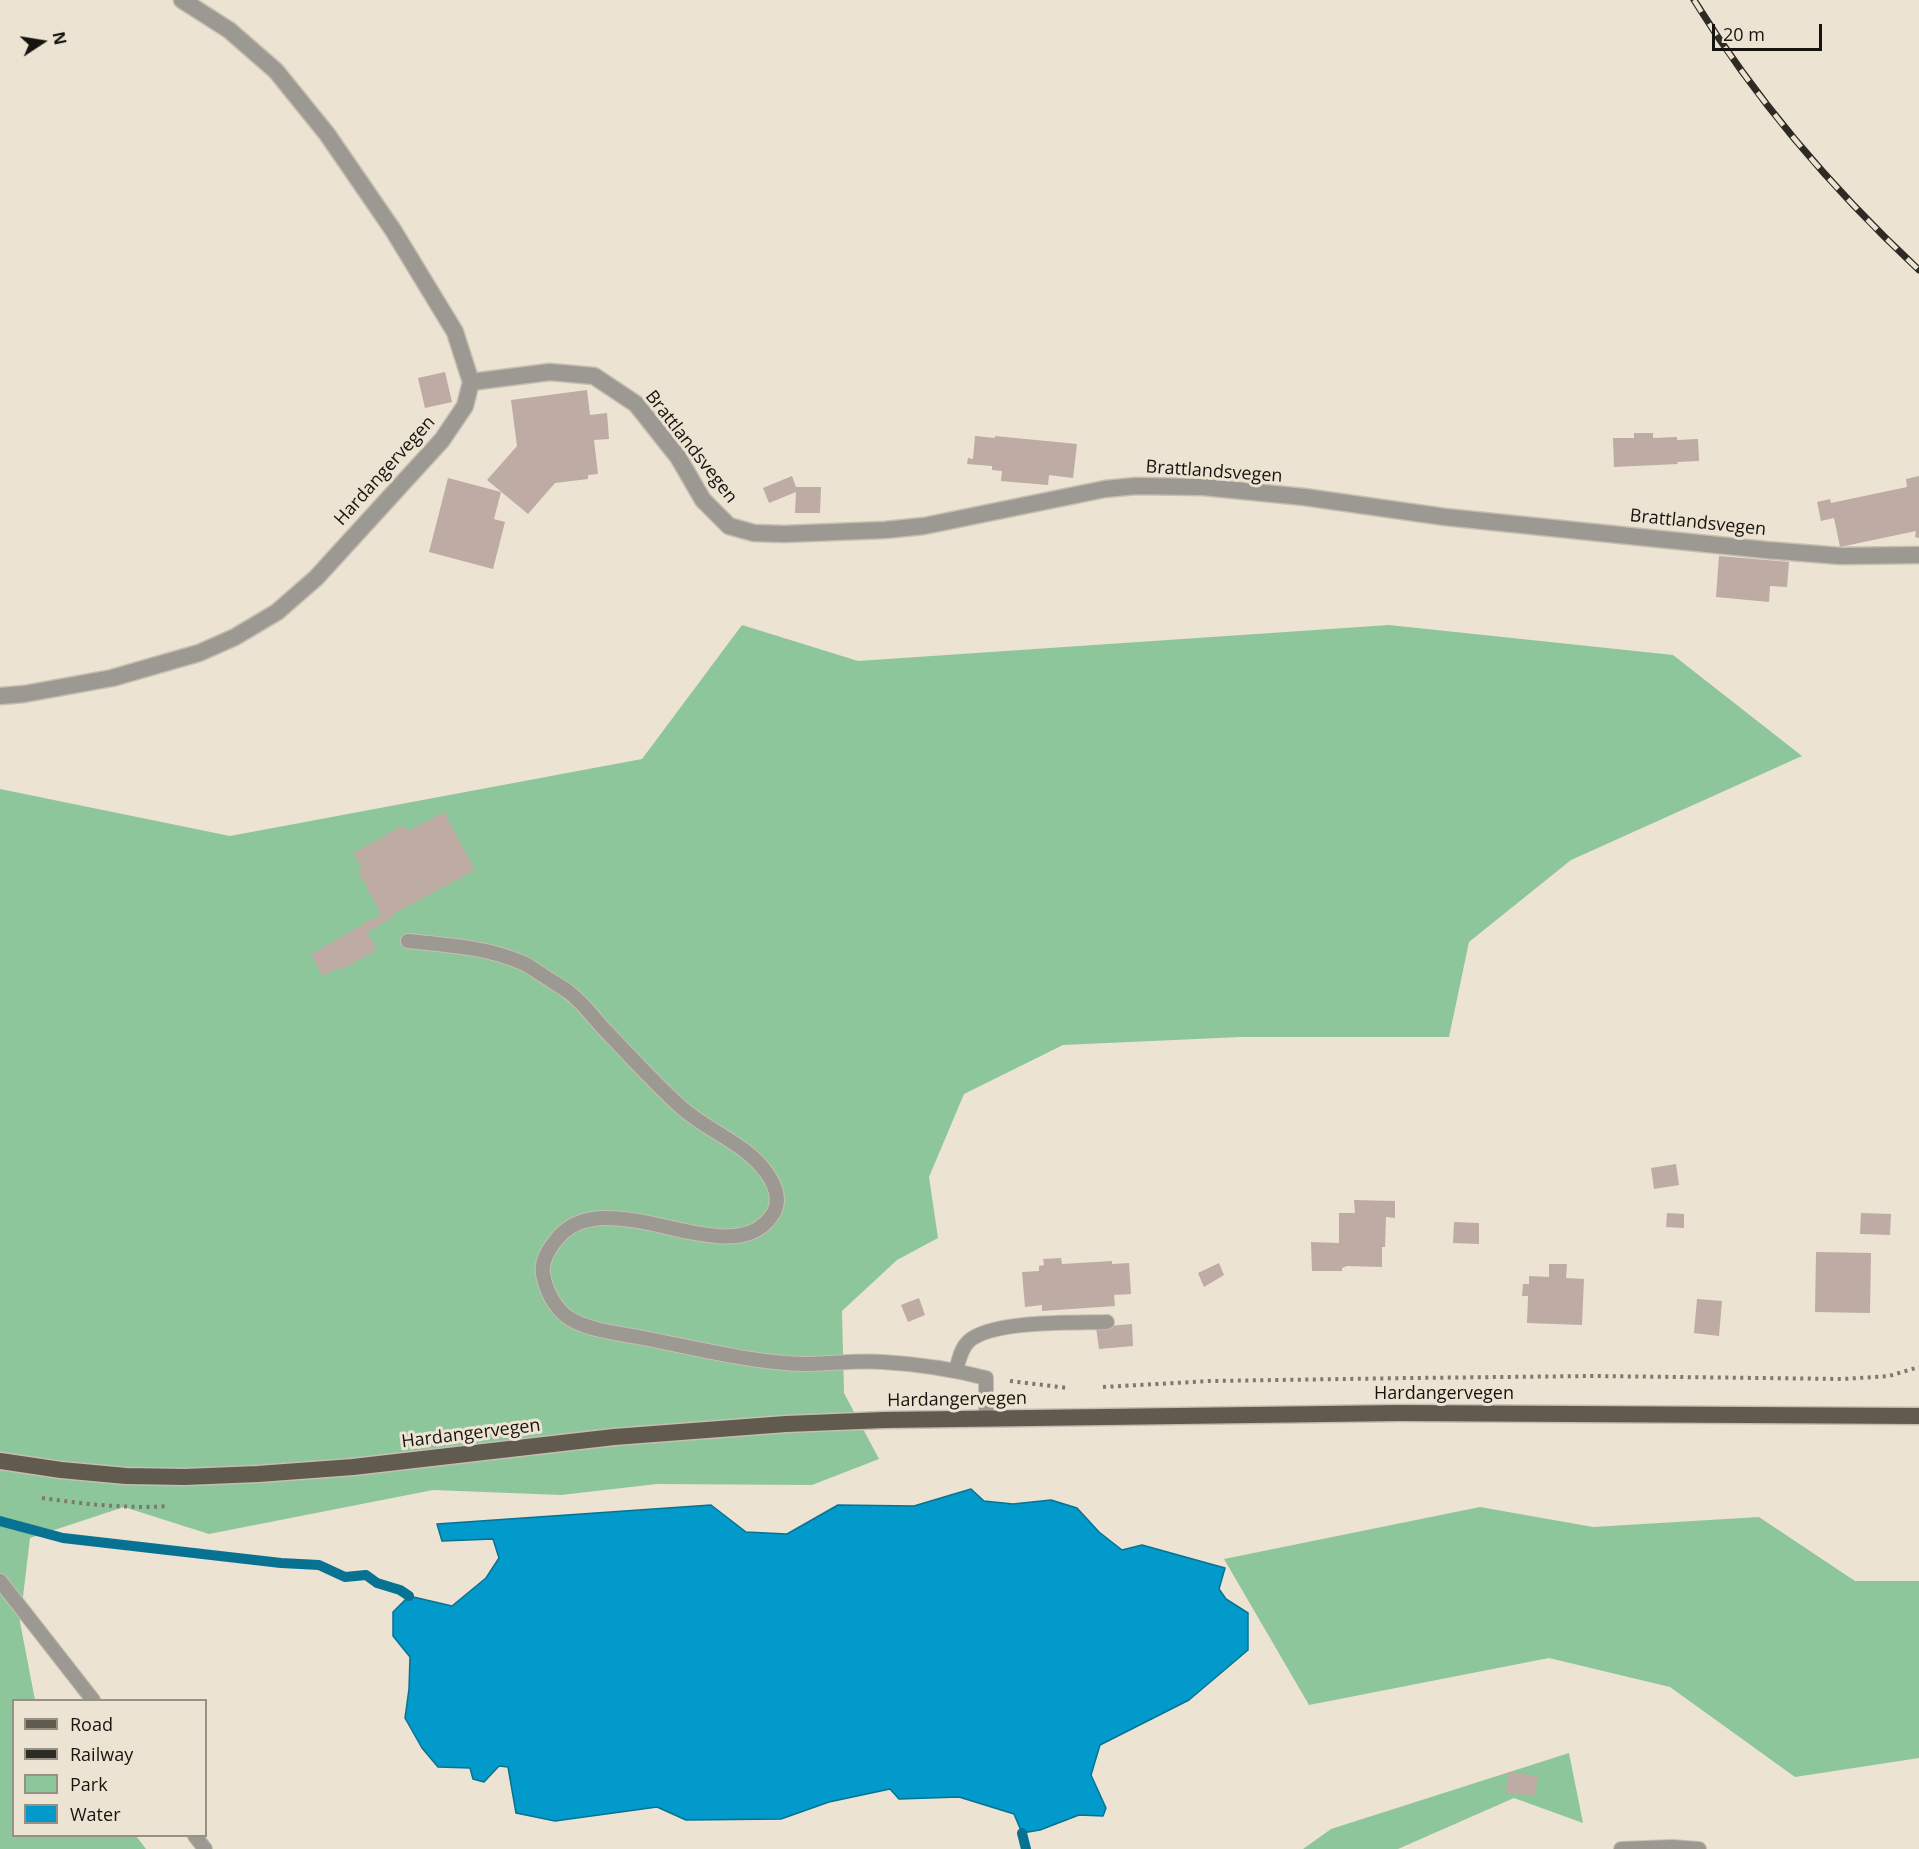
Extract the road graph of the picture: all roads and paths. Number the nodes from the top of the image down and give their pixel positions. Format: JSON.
{"nodes":[{"id":1,"x":182,"y":0,"type":"edge"},
{"id":2,"x":471,"y":382,"type":"junction"},
{"id":3,"x":1919,"y":555,"type":"edge"},
{"id":4,"x":0,"y":696,"type":"edge"},
{"id":5,"x":408,"y":941,"type":"dead end"},
{"id":6,"x":1107,"y":1322,"type":"dead end"},
{"id":7,"x":1919,"y":1367,"type":"edge"},
{"id":8,"x":956,"y":1370,"type":"junction"},
{"id":9,"x":986,"y":1378,"type":"junction"},
{"id":10,"x":1096,"y":1388,"type":"dead end"},
{"id":11,"x":1073,"y":1389,"type":"dead end"},
{"id":12,"x":1919,"y":1416,"type":"edge"},
{"id":13,"x":986,"y":1419,"type":"junction"},
{"id":14,"x":0,"y":1461,"type":"edge"},
{"id":15,"x":0,"y":1581,"type":"edge"},
{"id":16,"x":91,"y":1699,"type":"edge"},
{"id":17,"x":196,"y":1837,"type":"edge"},
{"id":18,"x":205,"y":1849,"type":"edge"},
{"id":19,"x":1621,"y":1849,"type":"edge"},
{"id":20,"x":1699,"y":1849,"type":"edge"}],
"edges":[{"from":1,"to":2,"type":"street"},
{"from":2,"to":3,"type":"street","name":"Brattlandsvegen"},
{"from":2,"to":4,"type":"street","name":"Hardangervegen"},
{"from":5,"to":8,"type":"lane"},
{"from":6,"to":8,"type":"lane"},
{"from":7,"to":10,"type":"path"},
{"from":8,"to":9,"type":"lane"},
{"from":9,"to":11,"type":"path"},
{"from":9,"to":13,"type":"lane"},
{"from":12,"to":13,"type":"main road","name":"Hardangervegen"},
{"from":13,"to":14,"type":"main road","name":"Hardangervegen"},
{"from":15,"to":16,"type":"lane"},
{"from":17,"to":18,"type":"lane"},
{"from":19,"to":20,"type":"lane"}]}
